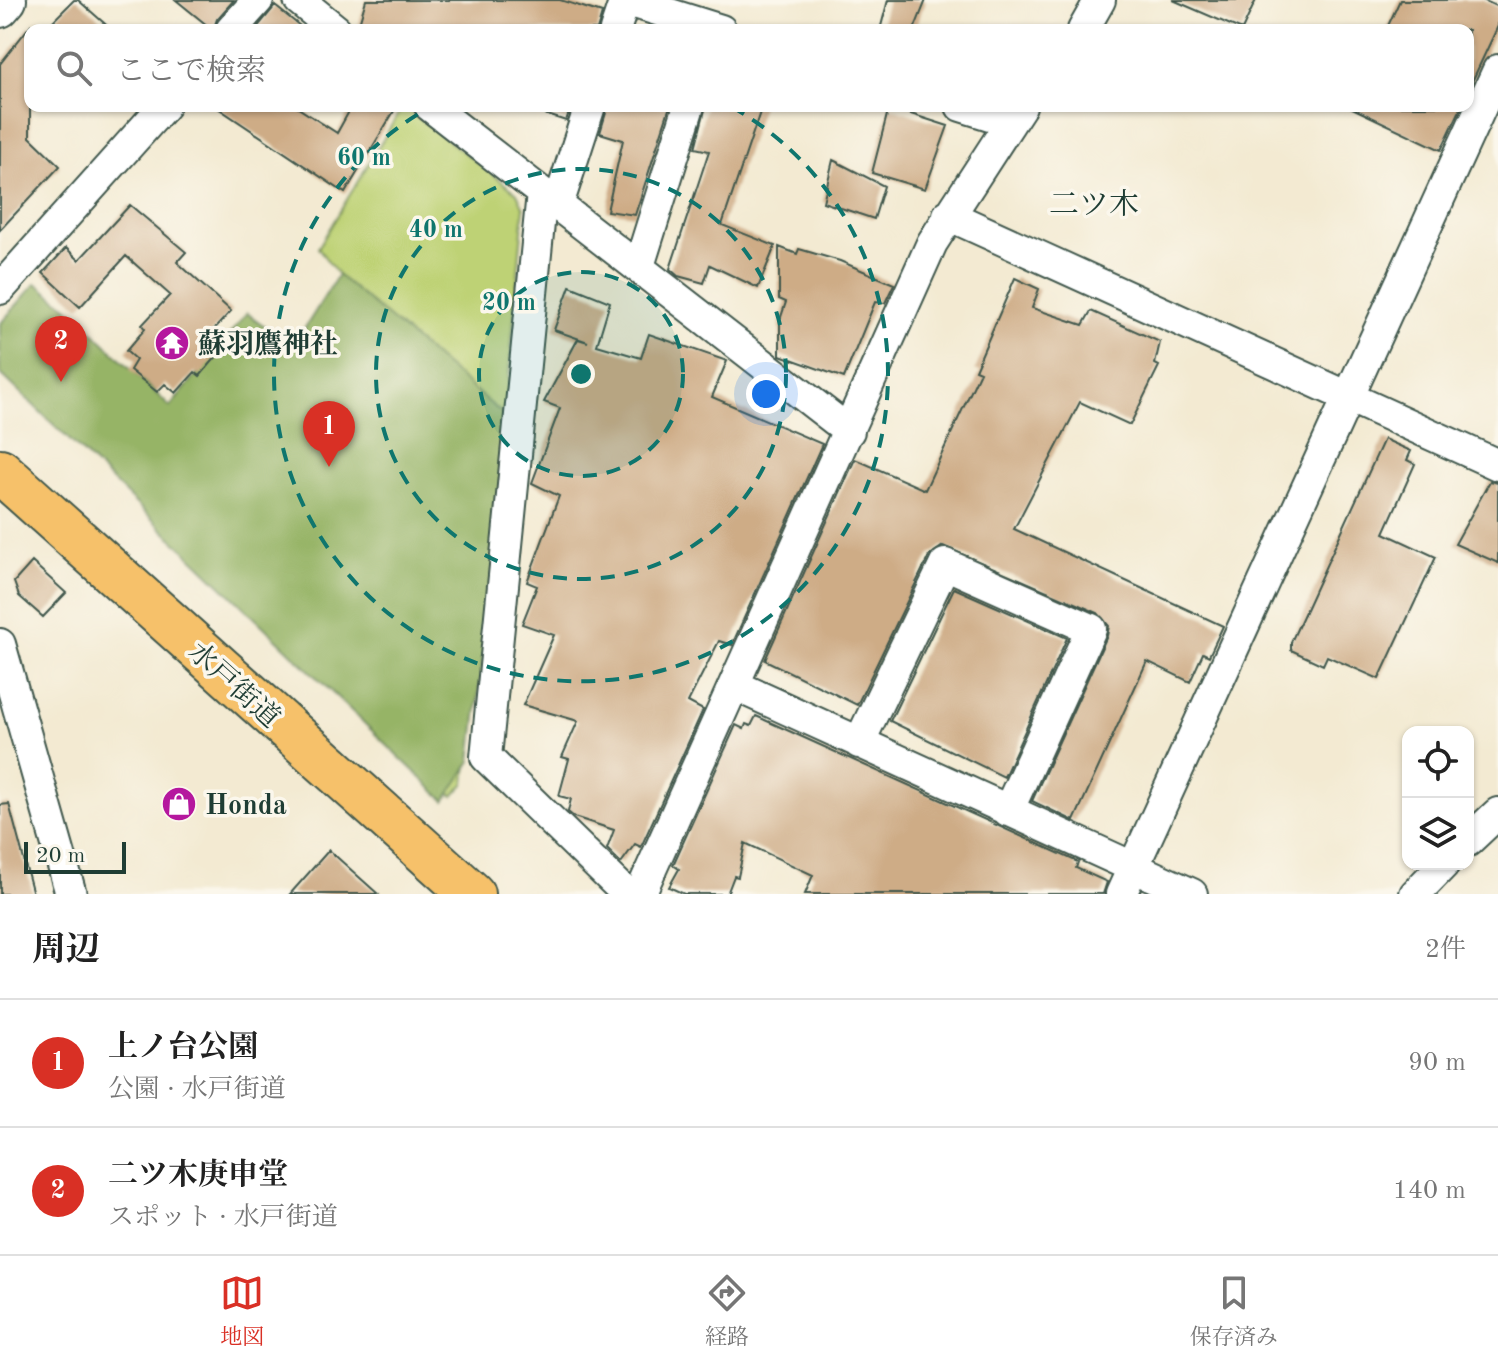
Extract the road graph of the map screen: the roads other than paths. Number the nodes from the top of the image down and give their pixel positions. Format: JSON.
{"nodes":[{"id":1,"x":7,"y":0,"type":"edge"},
{"id":2,"x":258,"y":0,"type":"edge"},
{"id":3,"x":299,"y":0,"type":"edge"},
{"id":4,"x":625,"y":0,"type":"edge"},
{"id":5,"x":1100,"y":0,"type":"edge"},
{"id":6,"x":0,"y":8,"type":"edge"},
{"id":7,"x":336,"y":19,"type":"edge"},
{"id":8,"x":236,"y":24,"type":"edge"},
{"id":9,"x":617,"y":24,"type":"edge"},
{"id":10,"x":700,"y":24,"type":"edge"},
{"id":11,"x":1086,"y":24,"type":"edge"},
{"id":12,"x":1498,"y":70,"type":"edge"},
{"id":13,"x":159,"y":112,"type":"edge"},
{"id":14,"x":438,"y":112,"type":"edge"},
{"id":15,"x":587,"y":112,"type":"edge"},
{"id":16,"x":687,"y":112,"type":"edge"},
{"id":17,"x":1015,"y":114,"type":"edge"},
{"id":18,"x":550,"y":199,"type":"junction"},
{"id":19,"x":948,"y":215,"type":"junction"},
{"id":20,"x":639,"y":266,"type":"junction"},
{"id":21,"x":0,"y":289,"type":"edge"},
{"id":22,"x":1351,"y":397,"type":"junction"},
{"id":23,"x":849,"y":431,"type":"junction"},
{"id":24,"x":1498,"y":465,"type":"edge"},
{"id":25,"x":0,"y":471,"type":"edge"},
{"id":26,"x":0,"y":647,"type":"edge"},
{"id":27,"x":734,"y":685,"type":"junction"},
{"id":28,"x":859,"y":743,"type":"junction"},
{"id":29,"x":1008,"y":811,"type":"junction"},
{"id":30,"x":1498,"y":813,"type":"edge"},
{"id":31,"x":1474,"y":835,"type":"edge"},
{"id":32,"x":1438,"y":870,"type":"edge"},
{"id":33,"x":1127,"y":881,"type":"edge"},
{"id":34,"x":71,"y":894,"type":"edge"},
{"id":35,"x":472,"y":894,"type":"edge"},
{"id":36,"x":627,"y":894,"type":"edge"},
{"id":37,"x":640,"y":894,"type":"edge"},
{"id":38,"x":1192,"y":894,"type":"edge"},
{"id":39,"x":1415,"y":894,"type":"edge"}],
"edges":[{"from":1,"to":6,"type":"street"},
{"from":2,"to":8,"type":"street"},
{"from":3,"to":7,"type":"street"},
{"from":4,"to":9,"type":"street"},
{"from":4,"to":10,"type":"street"},
{"from":5,"to":11,"type":"street"},
{"from":12,"to":22,"type":"street"},
{"from":13,"to":21,"type":"street"},
{"from":14,"to":18,"type":"street"},
{"from":15,"to":18,"type":"street"},
{"from":16,"to":20,"type":"street"},
{"from":17,"to":19,"type":"street"},
{"from":18,"to":20,"type":"street"},
{"from":18,"to":36,"type":"street"},
{"from":19,"to":22,"type":"street"},
{"from":19,"to":23,"type":"street"},
{"from":20,"to":23,"type":"street"},
{"from":22,"to":24,"type":"street"},
{"from":22,"to":33,"type":"street"},
{"from":23,"to":27,"type":"street"},
{"from":25,"to":35,"type":"highway","name":"水戸街道"},
{"from":26,"to":34,"type":"street"},
{"from":27,"to":28,"type":"street"},
{"from":27,"to":37,"type":"street"},
{"from":28,"to":29,"type":"street"},
{"from":28,"to":29,"type":"street"},
{"from":29,"to":33,"type":"street"},
{"from":30,"to":31,"type":"street"},
{"from":32,"to":39,"type":"street"},
{"from":33,"to":38,"type":"street"}]}
